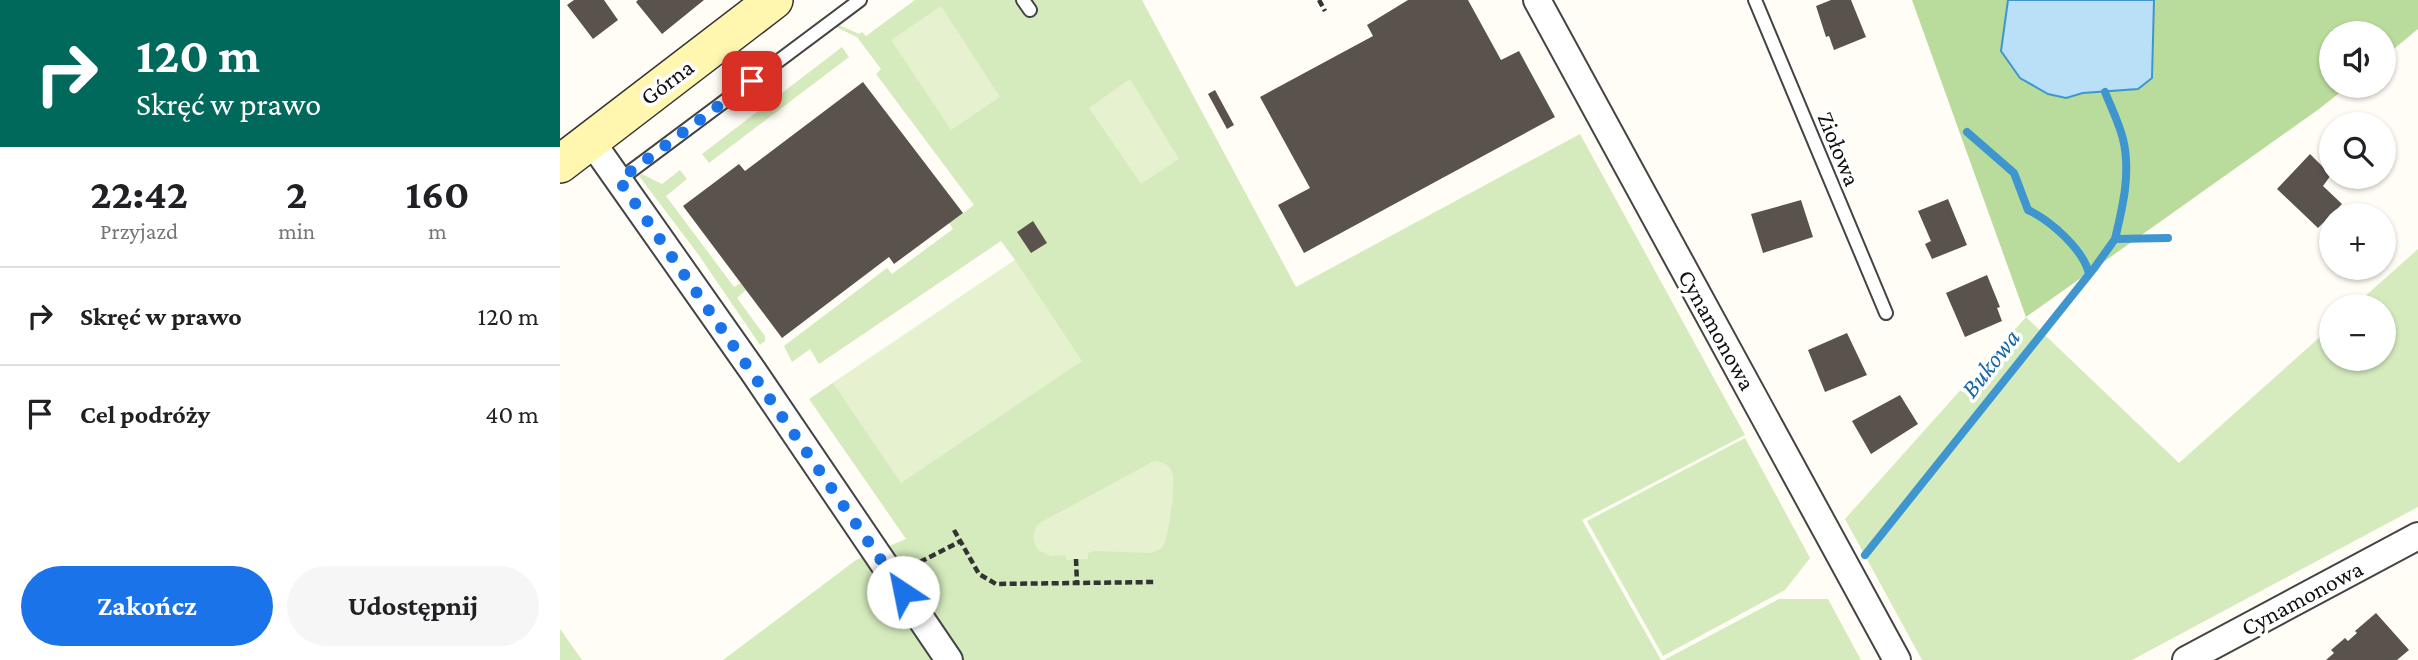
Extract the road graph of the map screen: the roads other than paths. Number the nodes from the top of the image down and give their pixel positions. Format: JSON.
{"nodes":[{"id":1,"x":774,"y":0,"type":"edge"},
{"id":2,"x":860,"y":0,"type":"edge"},
{"id":3,"x":1537,"y":0,"type":"edge"},
{"id":4,"x":1755,"y":0,"type":"edge"},
{"id":5,"x":591,"y":141,"type":"junction"},
{"id":6,"x":560,"y":164,"type":"edge"},
{"id":7,"x":619,"y":180,"type":"junction"},
{"id":8,"x":1886,"y":313,"type":"dead end"},
{"id":9,"x":2418,"y":536,"type":"edge"},
{"id":10,"x":949,"y":660,"type":"edge"},
{"id":11,"x":1897,"y":660,"type":"edge"},
{"id":12,"x":2186,"y":660,"type":"edge"}],
"edges":[{"from":1,"to":5,"type":"street","name":"Górna"},
{"from":2,"to":7,"type":"lane"},
{"from":3,"to":11,"type":"street","name":"Cynamonowa"},
{"from":4,"to":8,"type":"lane","name":"Ziołowa"},
{"from":5,"to":6,"type":"street","name":"Górna"},
{"from":5,"to":7,"type":"street"},
{"from":7,"to":10,"type":"street"},
{"from":9,"to":12,"type":"street","name":"Cynamonowa"}]}
